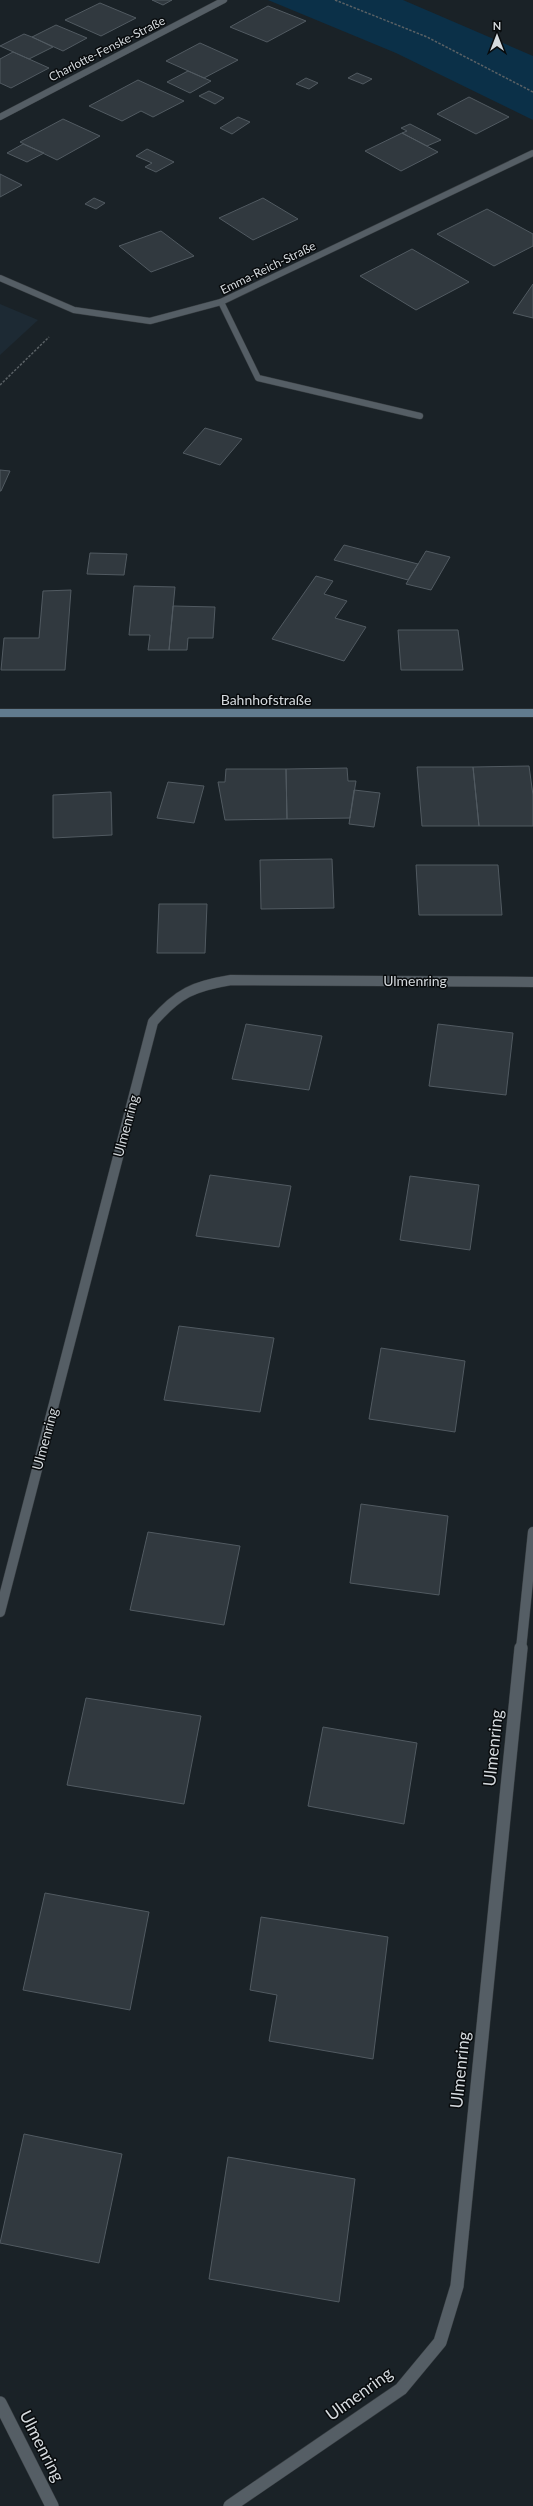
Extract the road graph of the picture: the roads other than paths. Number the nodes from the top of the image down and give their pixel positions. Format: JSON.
{"nodes":[{"id":1,"x":224,"y":0,"type":"edge"},
{"id":2,"x":0,"y":116,"type":"edge"},
{"id":3,"x":533,"y":153,"type":"edge"},
{"id":4,"x":0,"y":278,"type":"edge"},
{"id":5,"x":221,"y":302,"type":"junction"},
{"id":6,"x":420,"y":416,"type":"dead end"},
{"id":7,"x":0,"y":713,"type":"edge"},
{"id":8,"x":533,"y":713,"type":"edge"},
{"id":9,"x":533,"y":982,"type":"edge"},
{"id":10,"x":533,"y":1532,"type":"edge"},
{"id":11,"x":0,"y":1612,"type":"edge"},
{"id":12,"x":0,"y":2403,"type":"edge"},
{"id":13,"x":52,"y":2506,"type":"edge"},
{"id":14,"x":230,"y":2506,"type":"edge"}],
"edges":[{"from":1,"to":2,"type":"street","name":"Charlotte-Fenske-Straße"},
{"from":3,"to":5,"type":"street","name":"Emma-Reich-Straße"},
{"from":4,"to":5,"type":"street","name":"Emma-Reich-Straße"},
{"from":5,"to":6,"type":"street"},
{"from":7,"to":8,"type":"street","name":"Bahnhofstraße"},
{"from":9,"to":11,"type":"street","name":"Ulmenring"},
{"from":10,"to":14,"type":"street","name":"Ulmenring"},
{"from":12,"to":13,"type":"street","name":"Ulmenring"}]}
